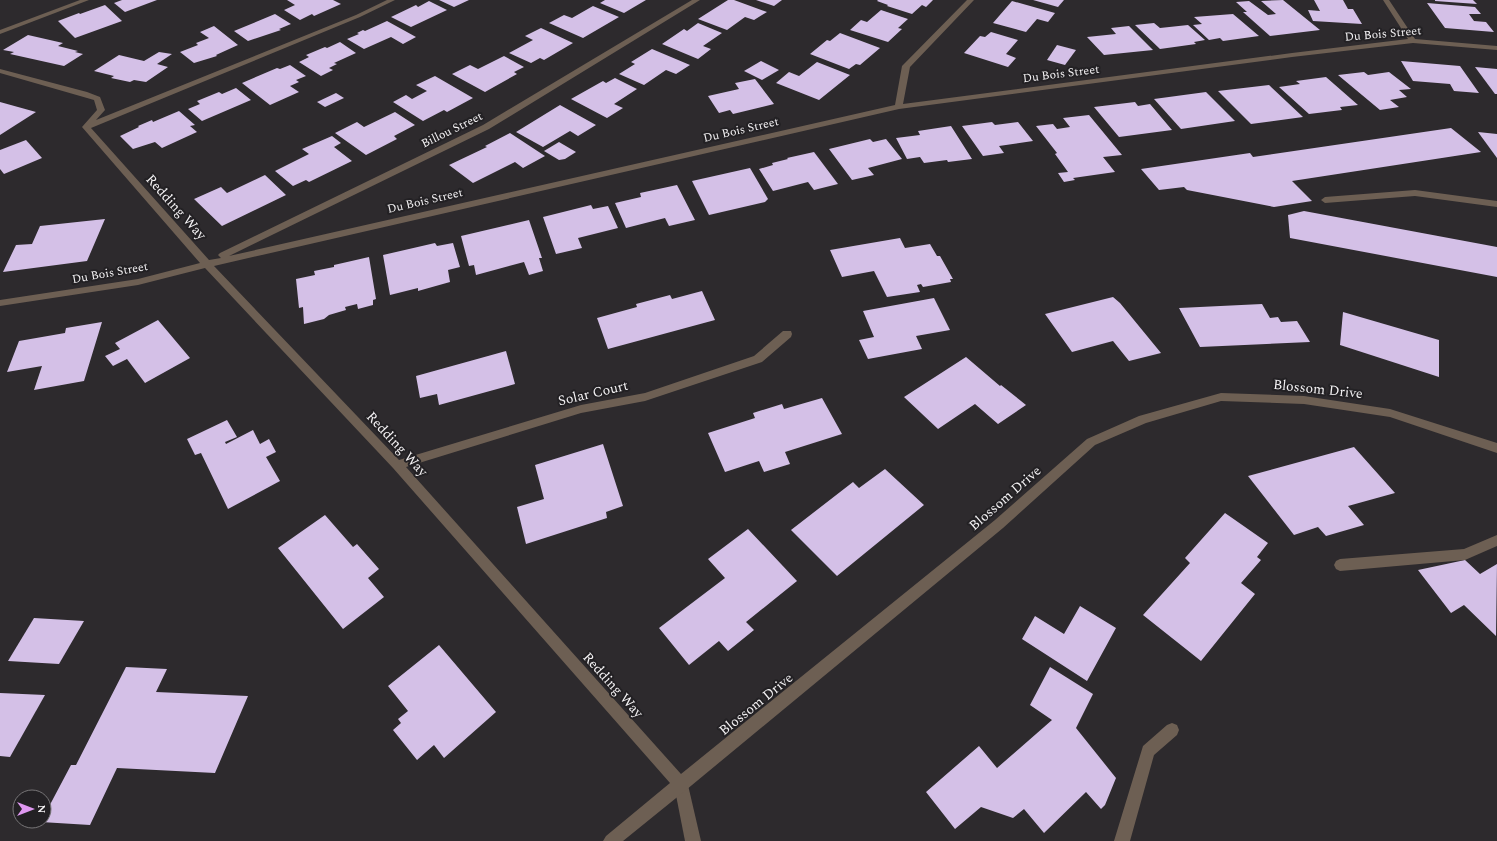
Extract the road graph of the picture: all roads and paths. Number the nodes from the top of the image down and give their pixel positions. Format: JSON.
{"nodes":[{"id":1,"x":86,"y":0,"type":"edge"},
{"id":2,"x":392,"y":0,"type":"edge"},
{"id":3,"x":698,"y":0,"type":"edge"},
{"id":4,"x":971,"y":0,"type":"edge"},
{"id":5,"x":1386,"y":0,"type":"edge"},
{"id":6,"x":0,"y":32,"type":"edge"},
{"id":7,"x":1413,"y":42,"type":"junction"},
{"id":8,"x":1497,"y":48,"type":"edge"},
{"id":9,"x":0,"y":71,"type":"edge"},
{"id":10,"x":900,"y":107,"type":"junction"},
{"id":11,"x":86,"y":127,"type":"junction"},
{"id":12,"x":1325,"y":200,"type":"dead end"},
{"id":13,"x":1497,"y":204,"type":"edge"},
{"id":14,"x":207,"y":264,"type":"junction"},
{"id":15,"x":0,"y":303,"type":"edge"},
{"id":16,"x":787,"y":334,"type":"dead end"},
{"id":17,"x":1497,"y":448,"type":"edge"},
{"id":18,"x":397,"y":465,"type":"junction"},
{"id":19,"x":1497,"y":540,"type":"edge"},
{"id":20,"x":1340,"y":565,"type":"dead end"},
{"id":21,"x":1172,"y":730,"type":"dead end"},
{"id":22,"x":681,"y":785,"type":"junction"},
{"id":23,"x":611,"y":841,"type":"edge"},
{"id":24,"x":693,"y":841,"type":"edge"},
{"id":25,"x":1122,"y":841,"type":"edge"}],
"edges":[{"from":1,"to":6,"type":"street"},
{"from":2,"to":11,"type":"street"},
{"from":3,"to":14,"type":"street","name":"Billou Street"},
{"from":4,"to":10,"type":"street"},
{"from":5,"to":7,"type":"street"},
{"from":7,"to":8,"type":"street","name":"Du Bois Street"},
{"from":7,"to":10,"type":"street","name":"Du Bois Street"},
{"from":9,"to":11,"type":"street"},
{"from":10,"to":14,"type":"street","name":"Du Bois Street"},
{"from":11,"to":14,"type":"street","name":"Redding Way"},
{"from":12,"to":13,"type":"street"},
{"from":14,"to":15,"type":"street","name":"Du Bois Street"},
{"from":14,"to":18,"type":"street","name":"Redding Way"},
{"from":16,"to":18,"type":"street","name":"Solar Court"},
{"from":17,"to":22,"type":"street","name":"Blossom Drive"},
{"from":18,"to":22,"type":"street","name":"Redding Way"},
{"from":19,"to":20,"type":"street"},
{"from":21,"to":25,"type":"street"},
{"from":22,"to":23,"type":"street","name":"Blossom Drive"},
{"from":22,"to":24,"type":"street"}]}
